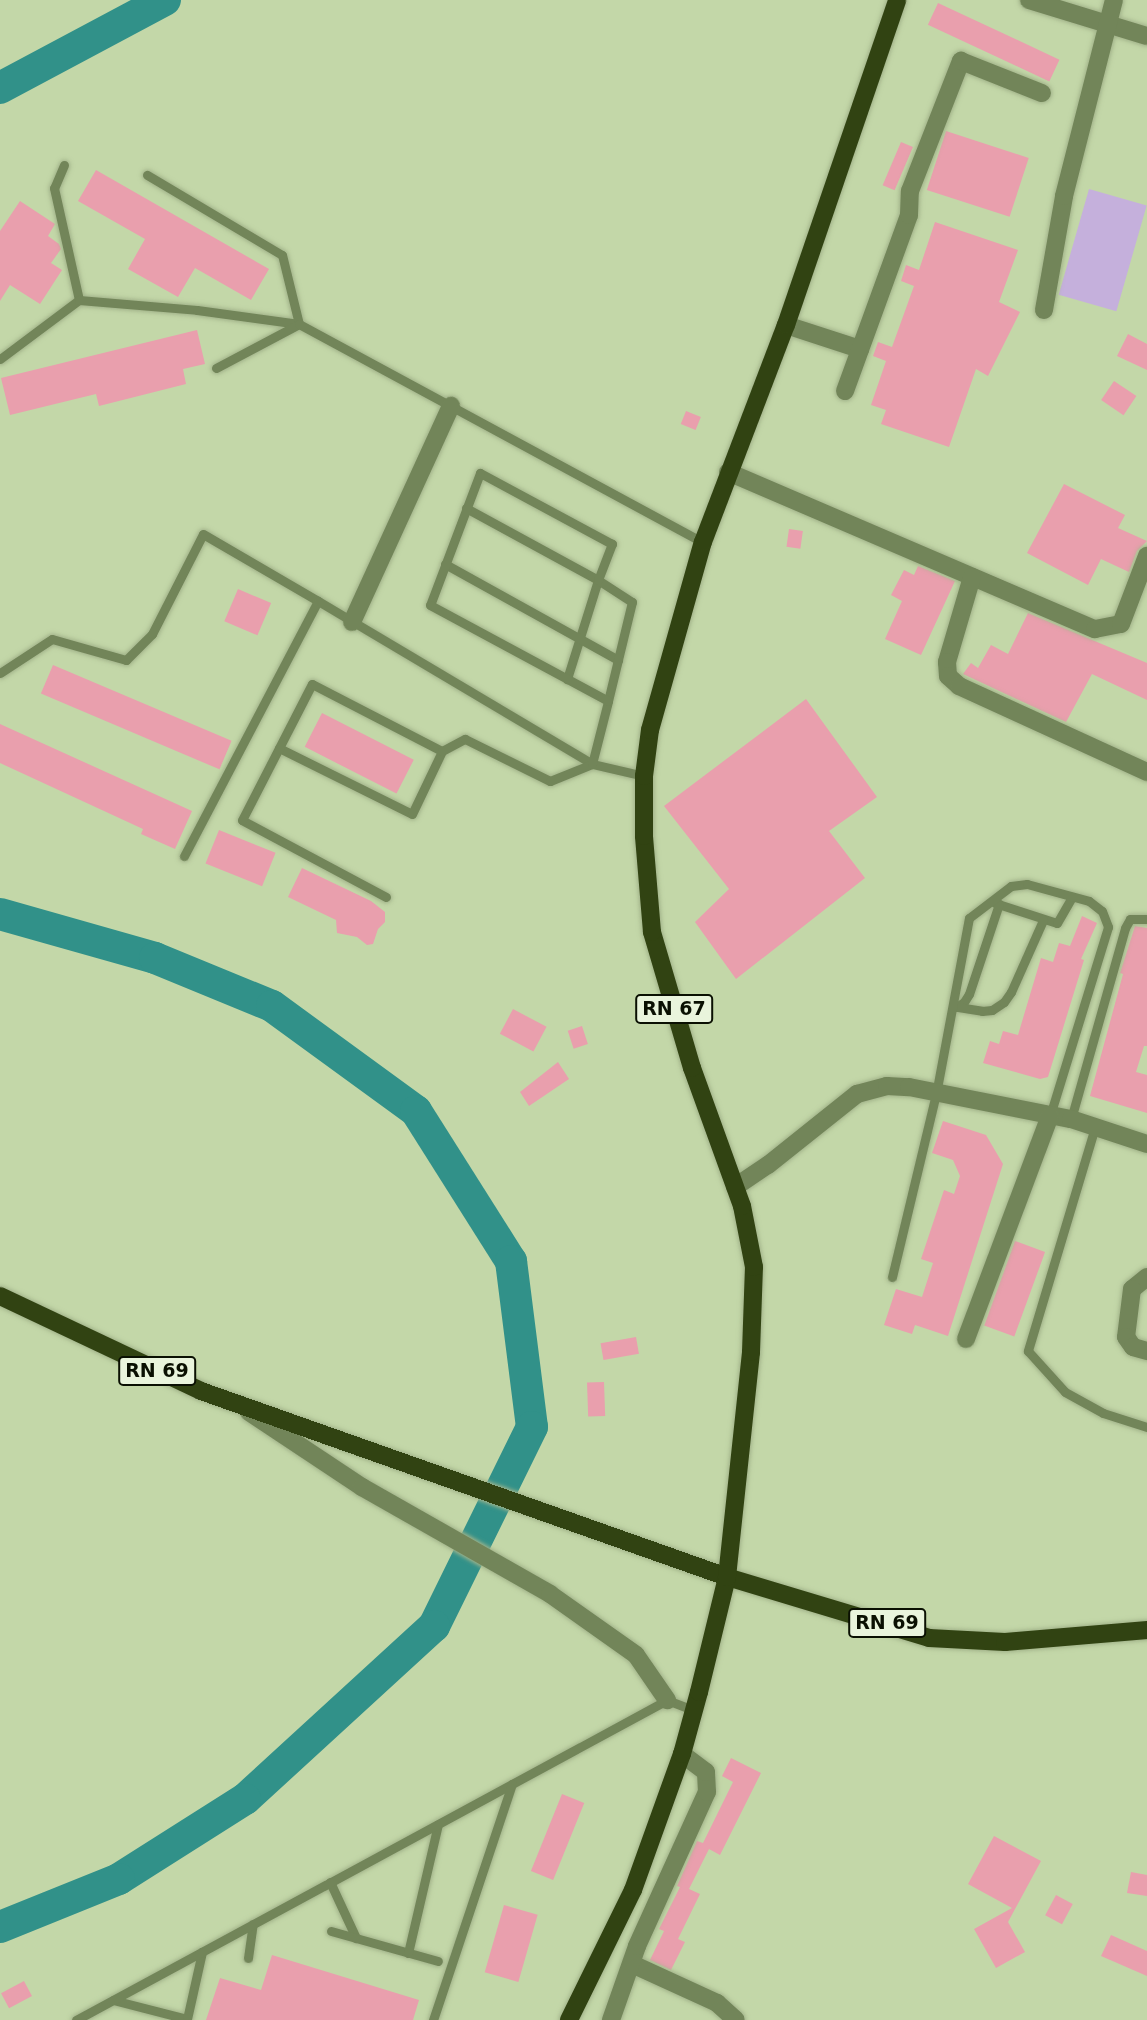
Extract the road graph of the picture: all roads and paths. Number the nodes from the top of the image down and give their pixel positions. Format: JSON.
{"nodes":[{"id":1,"x":897,"y":0,"type":"edge"},
{"id":2,"x":1029,"y":0,"type":"edge"},
{"id":3,"x":1114,"y":0,"type":"edge"},
{"id":4,"x":1107,"y":24,"type":"junction"},
{"id":5,"x":1147,"y":36,"type":"edge"},
{"id":6,"x":1042,"y":93,"type":"dead end"},
{"id":7,"x":64,"y":165,"type":"dead end"},
{"id":8,"x":147,"y":175,"type":"dead end"},
{"id":9,"x":79,"y":300,"type":"junction"},
{"id":10,"x":1044,"y":310,"type":"dead end"},
{"id":11,"x":299,"y":324,"type":"junction"},
{"id":12,"x":786,"y":325,"type":"junction"},
{"id":13,"x":860,"y":349,"type":"junction"},
{"id":14,"x":0,"y":359,"type":"edge"},
{"id":15,"x":216,"y":368,"type":"dead end"},
{"id":16,"x":845,"y":391,"type":"dead end"},
{"id":17,"x":451,"y":406,"type":"junction"},
{"id":18,"x":728,"y":472,"type":"junction"},
{"id":19,"x":466,"y":508,"type":"junction"},
{"id":20,"x":704,"y":542,"type":"junction"},
{"id":21,"x":1147,"y":556,"type":"edge"},
{"id":22,"x":445,"y":564,"type":"junction"},
{"id":23,"x":972,"y":577,"type":"junction"},
{"id":24,"x":598,"y":580,"type":"junction"},
{"id":25,"x":318,"y":601,"type":"junction"},
{"id":26,"x":352,"y":622,"type":"junction"},
{"id":27,"x":580,"y":638,"type":"junction"},
{"id":28,"x":618,"y":660,"type":"junction"},
{"id":29,"x":0,"y":673,"type":"edge"},
{"id":30,"x":567,"y":679,"type":"junction"},
{"id":31,"x":608,"y":701,"type":"junction"},
{"id":32,"x":279,"y":748,"type":"junction"},
{"id":33,"x":442,"y":751,"type":"junction"},
{"id":34,"x":592,"y":764,"type":"junction"},
{"id":35,"x":1147,"y":772,"type":"edge"},
{"id":36,"x":644,"y":776,"type":"junction"},
{"id":37,"x":184,"y":856,"type":"dead end"},
{"id":38,"x":386,"y":897,"type":"dead end"},
{"id":39,"x":1072,"y":897,"type":"junction"},
{"id":40,"x":994,"y":902,"type":"junction"},
{"id":41,"x":1147,"y":919,"type":"edge"},
{"id":42,"x":1042,"y":920,"type":"junction"},
{"id":43,"x":955,"y":1007,"type":"junction"},
{"id":44,"x":936,"y":1094,"type":"junction"},
{"id":45,"x":1050,"y":1116,"type":"junction"},
{"id":46,"x":1071,"y":1119,"type":"junction"},
{"id":47,"x":1096,"y":1127,"type":"junction"},
{"id":48,"x":1147,"y":1144,"type":"edge"},
{"id":49,"x":735,"y":1187,"type":"junction"},
{"id":50,"x":1147,"y":1276,"type":"edge"},
{"id":51,"x":892,"y":1277,"type":"dead end"},
{"id":52,"x":0,"y":1296,"type":"edge"},
{"id":53,"x":967,"y":1339,"type":"dead end"},
{"id":54,"x":1147,"y":1351,"type":"edge"},
{"id":55,"x":237,"y":1404,"type":"junction"},
{"id":56,"x":1147,"y":1427,"type":"edge"},
{"id":57,"x":727,"y":1577,"type":"junction"},
{"id":58,"x":1147,"y":1629,"type":"edge"},
{"id":59,"x":667,"y":1700,"type":"junction"},
{"id":60,"x":692,"y":1710,"type":"junction"},
{"id":61,"x":682,"y":1754,"type":"junction"},
{"id":62,"x":512,"y":1784,"type":"junction"},
{"id":63,"x":438,"y":1824,"type":"junction"},
{"id":64,"x":330,"y":1882,"type":"junction"},
{"id":65,"x":253,"y":1924,"type":"junction"},
{"id":66,"x":331,"y":1931,"type":"dead end"},
{"id":67,"x":356,"y":1938,"type":"junction"},
{"id":68,"x":202,"y":1952,"type":"junction"},
{"id":69,"x":408,"y":1953,"type":"junction"},
{"id":70,"x":248,"y":1958,"type":"dead end"},
{"id":71,"x":438,"y":1961,"type":"dead end"},
{"id":72,"x":632,"y":1964,"type":"junction"},
{"id":73,"x":113,"y":2000,"type":"junction"},
{"id":74,"x":76,"y":2020,"type":"edge"},
{"id":75,"x":433,"y":2020,"type":"edge"},
{"id":76,"x":569,"y":2020,"type":"edge"},
{"id":77,"x":611,"y":2020,"type":"edge"},
{"id":78,"x":736,"y":2020,"type":"edge"}],
"edges":[{"from":1,"to":12,"type":"main road","number":"RN 67"},
{"from":2,"to":4,"type":"street"},
{"from":3,"to":4,"type":"street"},
{"from":4,"to":5,"type":"street"},
{"from":4,"to":10,"type":"street"},
{"from":6,"to":13,"type":"street"},
{"from":7,"to":9,"type":"lane"},
{"from":8,"to":11,"type":"lane"},
{"from":9,"to":11,"type":"lane"},
{"from":9,"to":14,"type":"lane"},
{"from":11,"to":15,"type":"lane"},
{"from":11,"to":17,"type":"lane"},
{"from":12,"to":13,"type":"street"},
{"from":12,"to":18,"type":"main road","number":"RN 67"},
{"from":13,"to":16,"type":"street"},
{"from":17,"to":20,"type":"lane"},
{"from":17,"to":26,"type":"street"},
{"from":18,"to":20,"type":"main road","number":"RN 67"},
{"from":18,"to":23,"type":"street"},
{"from":19,"to":22,"type":"lane"},
{"from":19,"to":24,"type":"lane"},
{"from":19,"to":24,"type":"lane"},
{"from":20,"to":36,"type":"main road","number":"RN 67"},
{"from":21,"to":23,"type":"street"},
{"from":22,"to":27,"type":"lane"},
{"from":22,"to":30,"type":"lane"},
{"from":23,"to":35,"type":"street"},
{"from":24,"to":27,"type":"lane"},
{"from":24,"to":28,"type":"lane"},
{"from":25,"to":26,"type":"lane"},
{"from":25,"to":29,"type":"lane"},
{"from":25,"to":37,"type":"lane"},
{"from":26,"to":34,"type":"lane"},
{"from":27,"to":28,"type":"lane"},
{"from":27,"to":30,"type":"lane"},
{"from":28,"to":31,"type":"lane"},
{"from":30,"to":31,"type":"lane"},
{"from":31,"to":34,"type":"lane"},
{"from":32,"to":33,"type":"lane"},
{"from":32,"to":33,"type":"lane"},
{"from":32,"to":38,"type":"lane"},
{"from":33,"to":34,"type":"lane"},
{"from":34,"to":36,"type":"lane"},
{"from":36,"to":49,"type":"main road","number":"RN 67"},
{"from":39,"to":40,"type":"lane"},
{"from":39,"to":42,"type":"lane"},
{"from":39,"to":45,"type":"lane"},
{"from":40,"to":42,"type":"lane"},
{"from":40,"to":43,"type":"lane"},
{"from":40,"to":43,"type":"lane"},
{"from":41,"to":46,"type":"lane"},
{"from":42,"to":43,"type":"lane"},
{"from":43,"to":44,"type":"lane"},
{"from":44,"to":45,"type":"street"},
{"from":44,"to":49,"type":"street"},
{"from":44,"to":51,"type":"lane"},
{"from":45,"to":46,"type":"street"},
{"from":45,"to":53,"type":"street"},
{"from":46,"to":47,"type":"street"},
{"from":47,"to":48,"type":"street"},
{"from":47,"to":56,"type":"lane"},
{"from":49,"to":57,"type":"main road","number":"RN 67"},
{"from":50,"to":54,"type":"street"},
{"from":52,"to":55,"type":"main road","number":"RN 69"},
{"from":55,"to":57,"type":"main road","number":"RN 69"},
{"from":55,"to":59,"type":"street"},
{"from":57,"to":58,"type":"main road","number":"RN 69"},
{"from":57,"to":60,"type":"main road","number":"RN 67"},
{"from":59,"to":60,"type":"lane"},
{"from":59,"to":62,"type":"lane"},
{"from":60,"to":61,"type":"main road","number":"RN 67"},
{"from":61,"to":72,"type":"street"},
{"from":61,"to":76,"type":"main road","number":"RN 67"},
{"from":62,"to":63,"type":"lane"},
{"from":62,"to":75,"type":"lane"},
{"from":63,"to":64,"type":"lane"},
{"from":63,"to":69,"type":"lane"},
{"from":64,"to":65,"type":"lane"},
{"from":64,"to":67,"type":"lane"},
{"from":65,"to":68,"type":"lane"},
{"from":65,"to":70,"type":"lane"},
{"from":66,"to":67,"type":"lane"},
{"from":67,"to":69,"type":"lane"},
{"from":68,"to":73,"type":"lane"},
{"from":68,"to":73,"type":"lane"},
{"from":69,"to":71,"type":"lane"},
{"from":72,"to":77,"type":"street"},
{"from":72,"to":78,"type":"street"},
{"from":73,"to":74,"type":"lane"}]}
